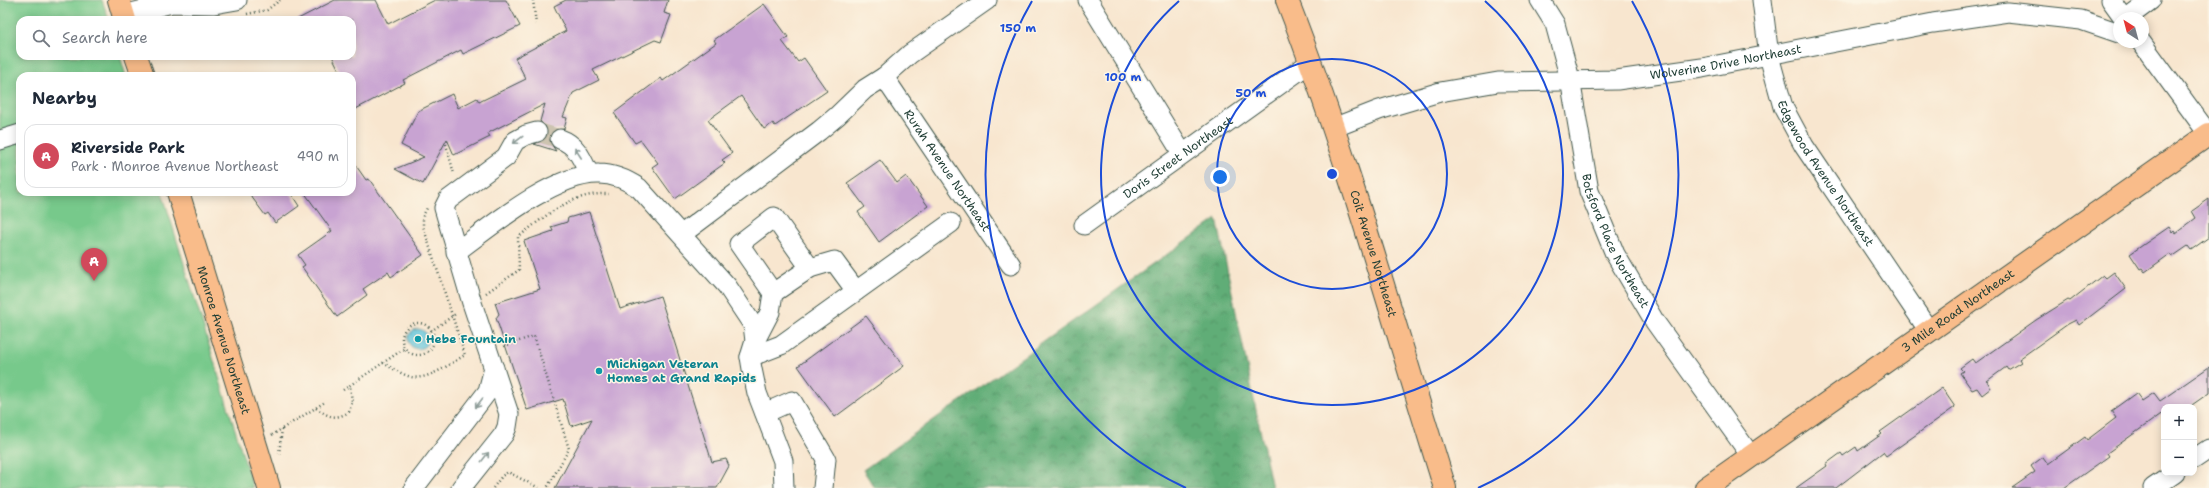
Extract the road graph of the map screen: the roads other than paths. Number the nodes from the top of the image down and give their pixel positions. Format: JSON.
{"nodes":[{"id":1,"x":237,"y":0,"type":"edge"},
{"id":2,"x":987,"y":0,"type":"edge"},
{"id":3,"x":1088,"y":0,"type":"edge"},
{"id":4,"x":1287,"y":0,"type":"edge"},
{"id":5,"x":1540,"y":0,"type":"edge"},
{"id":6,"x":1762,"y":0,"type":"edge"},
{"id":7,"x":2112,"y":0,"type":"edge"},
{"id":8,"x":2151,"y":0,"type":"edge"},
{"id":9,"x":122,"y":12,"type":"edge"},
{"id":10,"x":2120,"y":12,"type":"edge"},
{"id":11,"x":2135,"y":12,"type":"edge"},
{"id":12,"x":2113,"y":31,"type":"edge"},
{"id":13,"x":2145,"y":48,"type":"edge"},
{"id":14,"x":1769,"y":56,"type":"junction"},
{"id":15,"x":137,"y":60,"type":"edge"},
{"id":16,"x":1311,"y":62,"type":"junction"},
{"id":17,"x":141,"y":72,"type":"edge"},
{"id":18,"x":884,"y":77,"type":"junction"},
{"id":19,"x":1570,"y":79,"type":"junction"},
{"id":20,"x":1333,"y":128,"type":"junction"},
{"id":21,"x":537,"y":132,"type":"tunnel mouth"},
{"id":22,"x":2209,"y":134,"type":"edge"},
{"id":23,"x":16,"y":135,"type":"edge"},
{"id":24,"x":560,"y":139,"type":"tunnel mouth"},
{"id":25,"x":0,"y":140,"type":"edge"},
{"id":26,"x":1182,"y":153,"type":"junction"},
{"id":27,"x":589,"y":174,"type":"junction"},
{"id":28,"x":179,"y":196,"type":"edge"},
{"id":29,"x":950,"y":223,"type":"dead end"},
{"id":30,"x":1084,"y":225,"type":"dead end"},
{"id":31,"x":682,"y":234,"type":"junction"},
{"id":32,"x":456,"y":252,"type":"junction"},
{"id":33,"x":1011,"y":265,"type":"dead end"},
{"id":34,"x":810,"y":268,"type":"junction"},
{"id":35,"x":856,"y":291,"type":"junction"},
{"id":36,"x":774,"y":293,"type":"junction"},
{"id":37,"x":1929,"y":331,"type":"junction"},
{"id":38,"x":752,"y":349,"type":"junction"},
{"id":39,"x":494,"y":368,"type":"junction"},
{"id":40,"x":764,"y":413,"type":"junction"},
{"id":41,"x":2209,"y":449,"type":"edge"},
{"id":42,"x":1750,"y":456,"type":"junction"},
{"id":43,"x":2197,"y":457,"type":"edge"},
{"id":44,"x":2171,"y":476,"type":"edge"},
{"id":45,"x":269,"y":488,"type":"edge"},
{"id":46,"x":414,"y":488,"type":"edge"},
{"id":47,"x":461,"y":488,"type":"edge"},
{"id":48,"x":784,"y":488,"type":"edge"},
{"id":49,"x":823,"y":488,"type":"edge"},
{"id":50,"x":1444,"y":488,"type":"edge"},
{"id":51,"x":1706,"y":488,"type":"edge"},
{"id":52,"x":2154,"y":488,"type":"edge"}],
"edges":[{"from":1,"to":9,"type":"street"},
{"from":2,"to":18,"type":"street"},
{"from":3,"to":26,"type":"street"},
{"from":4,"to":16,"type":"main road","name":"Coit Avenue Northeast"},
{"from":5,"to":19,"type":"street","name":"Botsford Place Northeast"},
{"from":6,"to":14,"type":"street","name":"Edgewood Avenue Northeast"},
{"from":7,"to":10,"type":"street"},
{"from":8,"to":11,"type":"street"},
{"from":12,"to":14,"type":"street","name":"Wolverine Drive Northeast"},
{"from":13,"to":22,"type":"street"},
{"from":14,"to":19,"type":"street","name":"Wolverine Drive Northeast"},
{"from":14,"to":37,"type":"street","name":"Edgewood Avenue Northeast"},
{"from":15,"to":17,"type":"main road"},
{"from":16,"to":20,"type":"main road","name":"Coit Avenue Northeast"},
{"from":16,"to":26,"type":"street","name":"Doris Street Northeast"},
{"from":18,"to":31,"type":"street"},
{"from":18,"to":33,"type":"street","name":"Rurah Avenue Northeast"},
{"from":19,"to":20,"type":"street","name":"Wolverine Drive Northeast"},
{"from":19,"to":42,"type":"street","name":"Botsford Place Northeast"},
{"from":20,"to":50,"type":"main road","name":"Coit Avenue Northeast"},
{"from":21,"to":32,"type":"street","one_way":true},
{"from":22,"to":37,"type":"main road","name":"3 Mile Road Northeast"},
{"from":23,"to":25,"type":"street"},
{"from":27,"to":24,"type":"street","one_way":true},
{"from":26,"to":30,"type":"street","name":"Doris Street Northeast"},
{"from":27,"to":31,"type":"street"},
{"from":27,"to":32,"type":"street"},
{"from":28,"to":45,"type":"main road","name":"Monroe Avenue Northeast"},
{"from":29,"to":35,"type":"street"},
{"from":31,"to":38,"type":"street"},
{"from":32,"to":39,"type":"street"},
{"from":34,"to":35,"type":"street"},
{"from":34,"to":36,"type":"street"},
{"from":34,"to":36,"type":"street"},
{"from":35,"to":38,"type":"street"},
{"from":36,"to":38,"type":"street"},
{"from":37,"to":42,"type":"main road","name":"3 Mile Road Northeast"},
{"from":38,"to":40,"type":"street"},
{"from":39,"to":46,"type":"street","one_way":true},
{"from":47,"to":39,"type":"street","one_way":true},
{"from":40,"to":48,"type":"street"},
{"from":40,"to":49,"type":"street"},
{"from":41,"to":43,"type":"street"},
{"from":42,"to":51,"type":"main road","name":"3 Mile Road Northeast"},
{"from":44,"to":52,"type":"street"}]}
